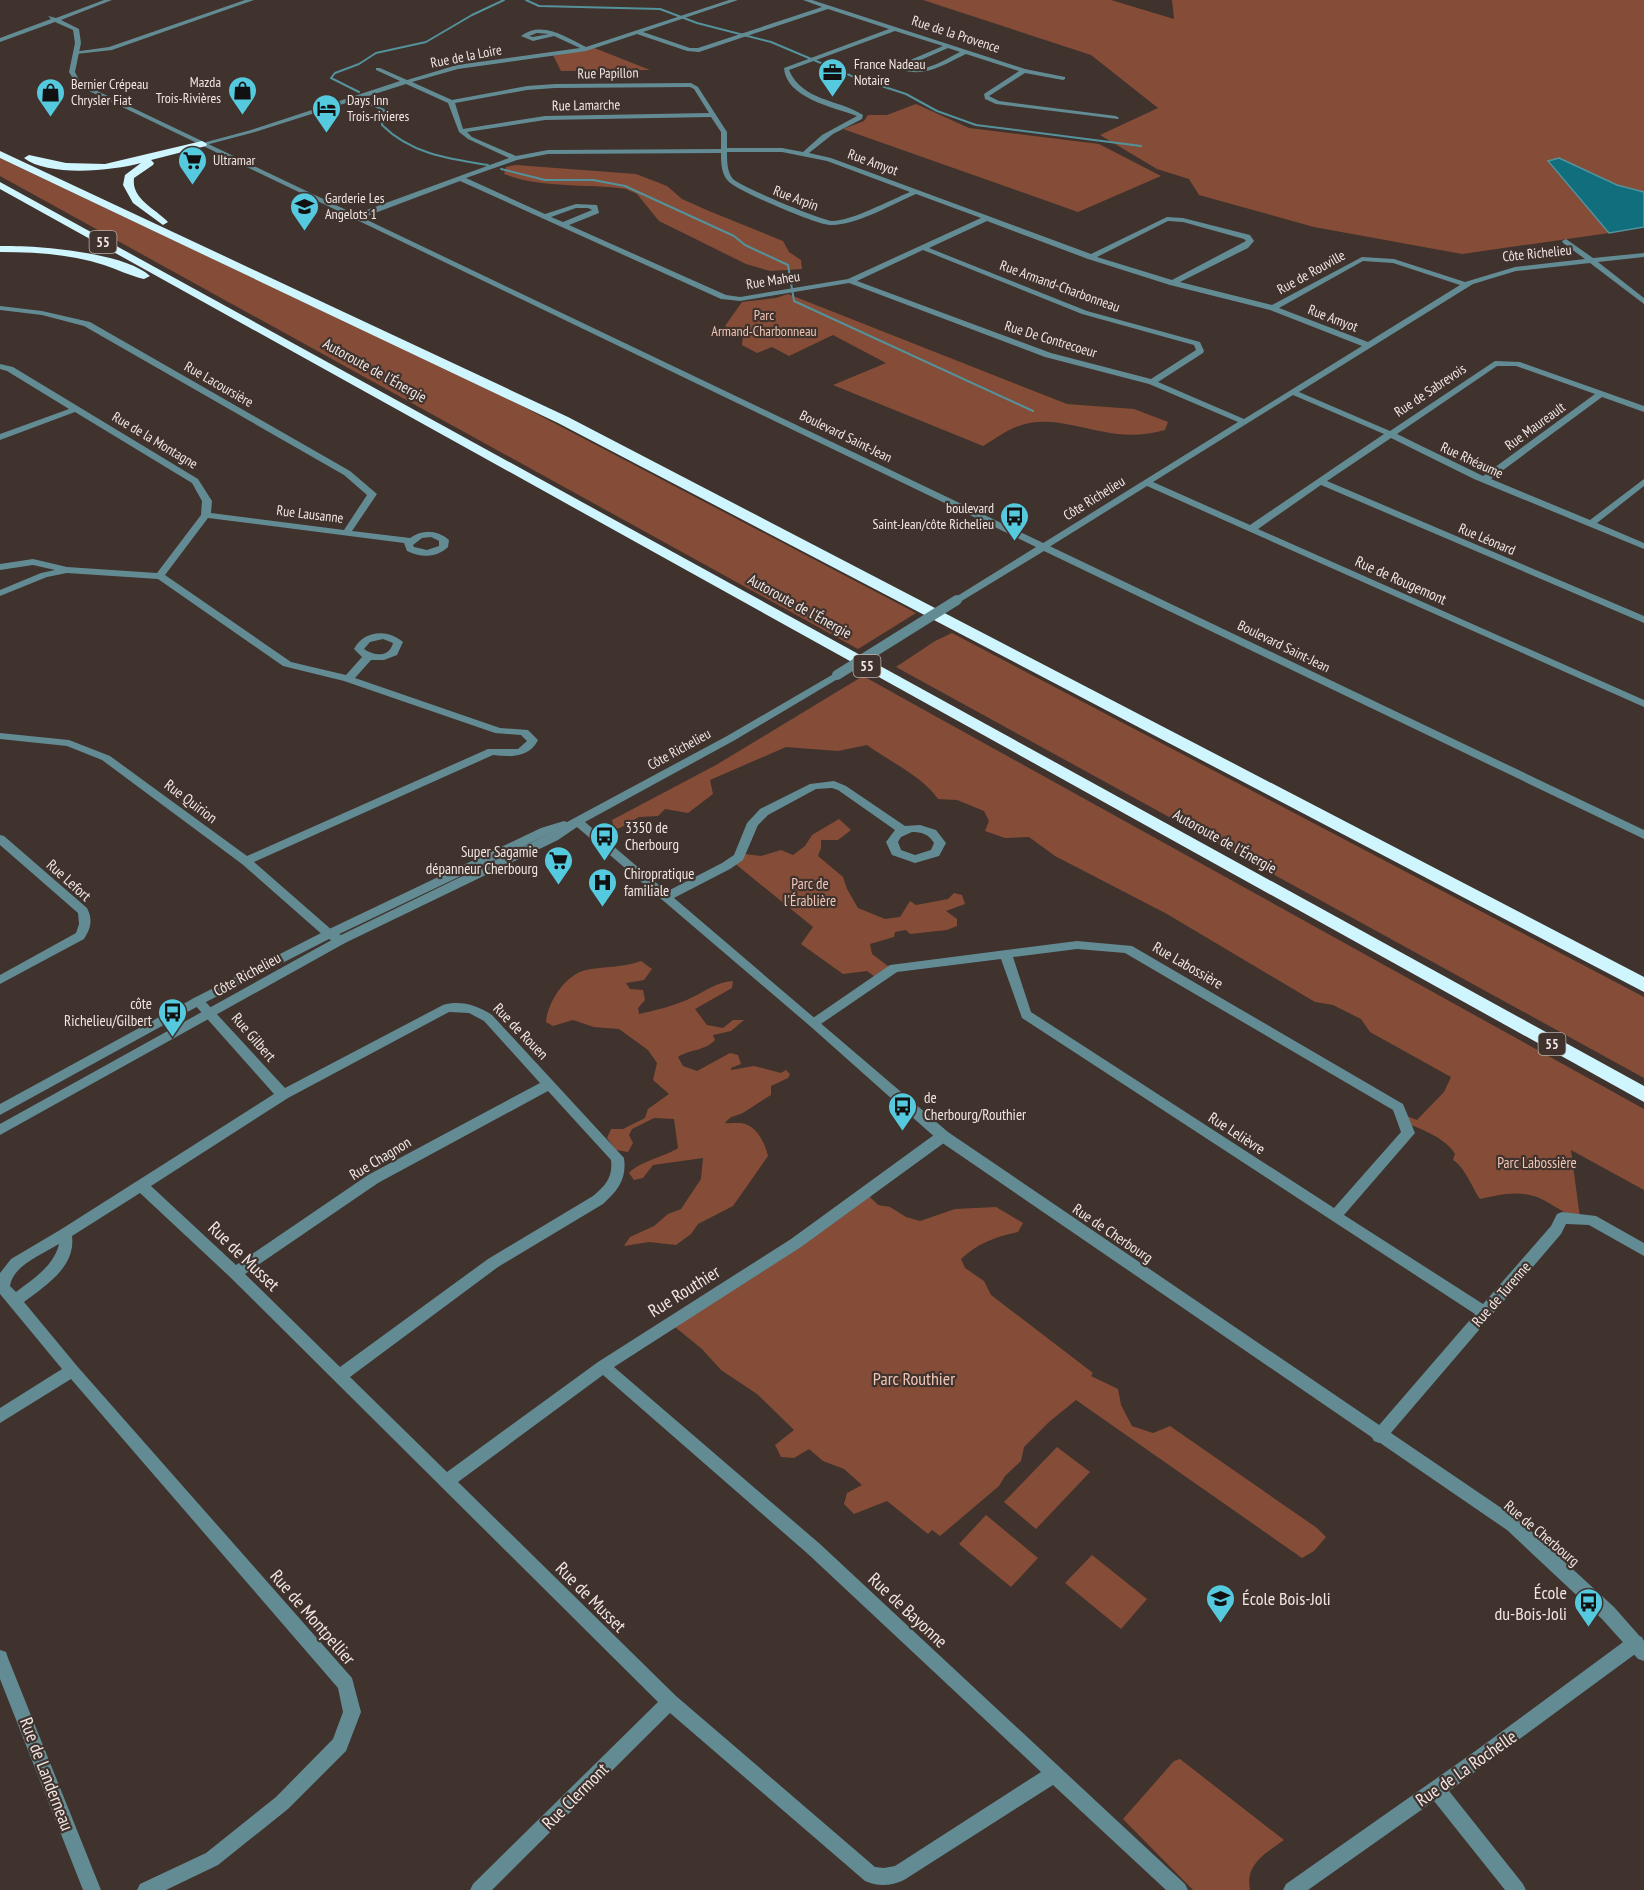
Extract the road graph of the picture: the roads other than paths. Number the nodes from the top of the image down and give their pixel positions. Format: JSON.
{"nodes":[{"id":1,"x":96,"y":0,"type":"edge"},
{"id":2,"x":109,"y":0,"type":"edge"},
{"id":3,"x":250,"y":0,"type":"edge"},
{"id":4,"x":710,"y":0,"type":"edge"},
{"id":5,"x":735,"y":0,"type":"edge"},
{"id":6,"x":806,"y":0,"type":"edge"},
{"id":7,"x":723,"y":4,"type":"junction"},
{"id":8,"x":829,"y":7,"type":"junction"},
{"id":9,"x":50,"y":17,"type":"junction"},
{"id":10,"x":57,"y":19,"type":"junction"},
{"id":11,"x":41,"y":22,"type":"junction"},
{"id":12,"x":895,"y":29,"type":"junction"},
{"id":13,"x":639,"y":33,"type":"junction"},
{"id":14,"x":555,"y":34,"type":"dead end"},
{"id":15,"x":0,"y":35,"type":"edge"},
{"id":16,"x":77,"y":38,"type":"junction"},
{"id":17,"x":0,"y":40,"type":"edge"},
{"id":18,"x":949,"y":46,"type":"junction"},
{"id":19,"x":586,"y":49,"type":"junction"},
{"id":20,"x":76,"y":52,"type":"junction"},
{"id":21,"x":966,"y":52,"type":"junction"},
{"id":22,"x":378,"y":69,"type":"dead end"},
{"id":23,"x":1024,"y":71,"type":"junction"},
{"id":24,"x":1063,"y":78,"type":"dead end"},
{"id":25,"x":406,"y":81,"type":"junction"},
{"id":26,"x":451,"y":102,"type":"junction"},
{"id":27,"x":713,"y":115,"type":"junction"},
{"id":28,"x":1116,"y":118,"type":"dead end"},
{"id":29,"x":461,"y":131,"type":"junction"},
{"id":30,"x":202,"y":144,"type":"junction"},
{"id":31,"x":723,"y":150,"type":"junction"},
{"id":32,"x":0,"y":152,"type":"edge"},
{"id":33,"x":806,"y":153,"type":"junction"},
{"id":34,"x":514,"y":158,"type":"junction"},
{"id":35,"x":462,"y":179,"type":"junction"},
{"id":36,"x":0,"y":185,"type":"edge"},
{"id":37,"x":917,"y":191,"type":"junction"},
{"id":38,"x":546,"y":216,"type":"junction"},
{"id":39,"x":356,"y":217,"type":"junction"},
{"id":40,"x":987,"y":218,"type":"junction"},
{"id":41,"x":564,"y":224,"type":"junction"},
{"id":42,"x":1566,"y":241,"type":"dead end"},
{"id":43,"x":199,"y":248,"type":"junction"},
{"id":44,"x":923,"y":248,"type":"junction"},
{"id":45,"x":0,"y":249,"type":"edge"},
{"id":46,"x":1644,"y":255,"type":"edge"},
{"id":47,"x":1091,"y":257,"type":"junction"},
{"id":48,"x":1592,"y":262,"type":"junction"},
{"id":49,"x":850,"y":281,"type":"junction"},
{"id":50,"x":1173,"y":283,"type":"junction"},
{"id":51,"x":1465,"y":284,"type":"junction"},
{"id":52,"x":205,"y":299,"type":"junction"},
{"id":53,"x":1644,"y":302,"type":"edge"},
{"id":54,"x":0,"y":308,"type":"edge"},
{"id":55,"x":1273,"y":308,"type":"junction"},
{"id":56,"x":1368,"y":345,"type":"junction"},
{"id":57,"x":0,"y":366,"type":"edge"},
{"id":58,"x":1152,"y":382,"type":"junction"},
{"id":59,"x":1292,"y":392,"type":"junction"},
{"id":60,"x":1601,"y":394,"type":"junction"},
{"id":61,"x":1644,"y":409,"type":"edge"},
{"id":62,"x":76,"y":410,"type":"junction"},
{"id":63,"x":1245,"y":422,"type":"junction"},
{"id":64,"x":1390,"y":434,"type":"junction"},
{"id":65,"x":0,"y":436,"type":"edge"},
{"id":66,"x":1484,"y":480,"type":"junction"},
{"id":67,"x":1320,"y":482,"type":"junction"},
{"id":68,"x":1644,"y":482,"type":"edge"},
{"id":69,"x":1147,"y":483,"type":"junction"},
{"id":70,"x":206,"y":515,"type":"junction"},
{"id":71,"x":1591,"y":524,"type":"junction"},
{"id":72,"x":1251,"y":529,"type":"junction"},
{"id":73,"x":346,"y":532,"type":"junction"},
{"id":74,"x":410,"y":541,"type":"dead end"},
{"id":75,"x":1644,"y":546,"type":"edge"},
{"id":76,"x":1043,"y":547,"type":"junction"},
{"id":77,"x":0,"y":567,"type":"edge"},
{"id":78,"x":67,"y":570,"type":"junction"},
{"id":79,"x":160,"y":576,"type":"junction"},
{"id":80,"x":0,"y":592,"type":"edge"},
{"id":81,"x":1644,"y":620,"type":"edge"},
{"id":82,"x":368,"y":657,"type":"dead end"},
{"id":83,"x":348,"y":680,"type":"junction"},
{"id":84,"x":1644,"y":704,"type":"edge"},
{"id":85,"x":499,"y":731,"type":"junction"},
{"id":86,"x":0,"y":736,"type":"edge"},
{"id":87,"x":492,"y":751,"type":"junction"},
{"id":88,"x":577,"y":821,"type":"junction"},
{"id":89,"x":903,"y":830,"type":"dead end"},
{"id":90,"x":1644,"y":835,"type":"edge"},
{"id":91,"x":0,"y":839,"type":"edge"},
{"id":92,"x":246,"y":861,"type":"junction"},
{"id":93,"x":666,"y":897,"type":"junction"},
{"id":94,"x":335,"y":937,"type":"junction"},
{"id":95,"x":1006,"y":954,"type":"junction"},
{"id":96,"x":0,"y":980,"type":"edge"},
{"id":97,"x":1644,"y":985,"type":"edge"},
{"id":98,"x":198,"y":1000,"type":"junction"},
{"id":99,"x":211,"y":1013,"type":"junction"},
{"id":100,"x":814,"y":1023,"type":"junction"},
{"id":101,"x":550,"y":1084,"type":"junction"},
{"id":102,"x":283,"y":1095,"type":"junction"},
{"id":103,"x":1644,"y":1095,"type":"edge"},
{"id":104,"x":0,"y":1110,"type":"edge"},
{"id":105,"x":0,"y":1130,"type":"edge"},
{"id":106,"x":943,"y":1136,"type":"junction"},
{"id":107,"x":142,"y":1186,"type":"junction"},
{"id":108,"x":1335,"y":1216,"type":"junction"},
{"id":109,"x":65,"y":1234,"type":"junction"},
{"id":110,"x":1644,"y":1250,"type":"edge"},
{"id":111,"x":235,"y":1273,"type":"junction"},
{"id":112,"x":16,"y":1301,"type":"junction"},
{"id":113,"x":1485,"y":1313,"type":"junction"},
{"id":114,"x":603,"y":1366,"type":"junction"},
{"id":115,"x":72,"y":1370,"type":"junction"},
{"id":116,"x":340,"y":1376,"type":"junction"},
{"id":117,"x":0,"y":1416,"type":"edge"},
{"id":118,"x":1379,"y":1436,"type":"junction"},
{"id":119,"x":447,"y":1481,"type":"junction"},
{"id":120,"x":1640,"y":1648,"type":"edge"},
{"id":121,"x":0,"y":1658,"type":"edge"},
{"id":122,"x":670,"y":1702,"type":"junction"},
{"id":123,"x":1054,"y":1774,"type":"junction"},
{"id":124,"x":1436,"y":1789,"type":"junction"},
{"id":125,"x":92,"y":1890,"type":"edge"},
{"id":126,"x":146,"y":1890,"type":"edge"},
{"id":127,"x":479,"y":1890,"type":"edge"},
{"id":128,"x":1179,"y":1890,"type":"edge"},
{"id":129,"x":1292,"y":1890,"type":"edge"},
{"id":130,"x":1517,"y":1890,"type":"edge"}],
"edges":[{"from":1,"to":9,"type":"street"},
{"from":2,"to":10,"type":"street"},
{"from":3,"to":20,"type":"street"},
{"from":4,"to":7,"type":"street"},
{"from":5,"to":7,"type":"street","name":"Rue de la Loire"},
{"from":6,"to":8,"type":"street","name":"Rue de la Provence"},
{"from":7,"to":13,"type":"street","name":"Rue de la Loire"},
{"from":8,"to":12,"type":"street","name":"Rue de la Provence"},
{"from":8,"to":13,"type":"street"},
{"from":9,"to":10,"type":"street"},
{"from":9,"to":11,"type":"street"},
{"from":10,"to":11,"type":"street"},
{"from":10,"to":16,"type":"street"},
{"from":11,"to":15,"type":"street"},
{"from":11,"to":16,"type":"street"},
{"from":11,"to":17,"type":"street"},
{"from":12,"to":18,"type":"street","name":"Rue de la Provence"},
{"from":12,"to":33,"type":"street"},
{"from":13,"to":19,"type":"street","name":"Rue de la Loire"},
{"from":14,"to":19,"type":"street"},
{"from":16,"to":20,"type":"street","name":"Boulevard Saint-Jean"},
{"from":18,"to":21,"type":"street","name":"Rue de la Provence"},
{"from":18,"to":21,"type":"street"},
{"from":19,"to":25,"type":"street","name":"Rue de la Loire"},
{"from":20,"to":30,"type":"street","name":"Boulevard Saint-Jean"},
{"from":21,"to":23,"type":"street","name":"Rue de la Provence"},
{"from":22,"to":25,"type":"street"},
{"from":23,"to":24,"type":"street","name":"Rue de la Provence"},
{"from":23,"to":28,"type":"street"},
{"from":25,"to":26,"type":"street"},
{"from":25,"to":30,"type":"street","name":"Rue de la Loire"},
{"from":26,"to":27,"type":"street","name":"Rue Papillon"},
{"from":26,"to":29,"type":"street"},
{"from":27,"to":29,"type":"street","name":"Rue Lamarche"},
{"from":27,"to":31,"type":"street","name":"Rue Papillon"},
{"from":29,"to":34,"type":"street"},
{"from":30,"to":32,"type":"highway"},
{"from":30,"to":39,"type":"street","name":"Boulevard Saint-Jean"},
{"from":30,"to":43,"type":"highway"},
{"from":31,"to":33,"type":"street","name":"Rue Amyot"},
{"from":31,"to":34,"type":"street","name":"Rue Amyot"},
{"from":31,"to":37,"type":"street","name":"Rue Arpin"},
{"from":32,"to":43,"type":"highway","number":"55"},
{"from":33,"to":37,"type":"street","name":"Rue Amyot"},
{"from":34,"to":35,"type":"street","name":"Rue Amyot"},
{"from":35,"to":38,"type":"street","name":"Rue Maheu"},
{"from":35,"to":39,"type":"street","name":"Rue Amyot"},
{"from":36,"to":52,"type":"highway","name":"Autoroute de l'Énergie","number":"55"},
{"from":37,"to":40,"type":"street","name":"Rue Amyot"},
{"from":38,"to":41,"type":"street","name":"Rue Maheu"},
{"from":38,"to":41,"type":"street"},
{"from":39,"to":76,"type":"street","name":"Boulevard Saint-Jean"},
{"from":40,"to":44,"type":"street","name":"Rue Maheu"},
{"from":40,"to":47,"type":"street","name":"Rue Amyot"},
{"from":41,"to":49,"type":"street","name":"Rue Maheu"},
{"from":42,"to":48,"type":"street"},
{"from":43,"to":97,"type":"highway","number":"55"},
{"from":44,"to":49,"type":"street","name":"Rue Maheu"},
{"from":44,"to":58,"type":"street","name":"Rue Armand-Charbonneau"},
{"from":45,"to":52,"type":"highway"},
{"from":46,"to":48,"type":"street","name":"Côte Richelieu"},
{"from":47,"to":50,"type":"street","name":"Rue Amyot"},
{"from":47,"to":50,"type":"street"},
{"from":48,"to":51,"type":"street","name":"Côte Richelieu"},
{"from":48,"to":53,"type":"street"},
{"from":49,"to":58,"type":"street","name":"Rue De Contrecoeur"},
{"from":50,"to":55,"type":"street","name":"Rue Amyot"},
{"from":51,"to":55,"type":"street","name":"Rue de Rouville"},
{"from":51,"to":56,"type":"street","name":"Côte Richelieu"},
{"from":52,"to":103,"type":"highway","name":"Autoroute de l'Énergie","number":"55"},
{"from":54,"to":73,"type":"street","name":"Rue Lacoursière"},
{"from":55,"to":56,"type":"street","name":"Rue Amyot"},
{"from":56,"to":59,"type":"street","name":"Côte Richelieu"},
{"from":57,"to":62,"type":"street","name":"Rue de la Montagne"},
{"from":58,"to":63,"type":"street","name":"Rue De Contrecoeur"},
{"from":59,"to":63,"type":"street","name":"Côte Richelieu"},
{"from":59,"to":64,"type":"street","name":"Rue Rhéaume"},
{"from":60,"to":61,"type":"street","name":"Rue de Sabrevois"},
{"from":60,"to":64,"type":"street","name":"Rue de Sabrevois"},
{"from":60,"to":66,"type":"street","name":"Rue Maureault"},
{"from":62,"to":65,"type":"street"},
{"from":62,"to":70,"type":"street","name":"Rue de la Montagne"},
{"from":63,"to":69,"type":"street","name":"Côte Richelieu"},
{"from":64,"to":66,"type":"street","name":"Rue Rhéaume"},
{"from":64,"to":67,"type":"street","name":"Rue de Sabrevois"},
{"from":66,"to":71,"type":"street","name":"Rue Rhéaume"},
{"from":67,"to":72,"type":"street","name":"Rue de Sabrevois"},
{"from":67,"to":81,"type":"street","name":"Rue Léonard"},
{"from":68,"to":71,"type":"street"},
{"from":69,"to":72,"type":"street","name":"Rue de Rougemont"},
{"from":69,"to":76,"type":"street","name":"Côte Richelieu"},
{"from":70,"to":73,"type":"street","name":"Rue Lausanne"},
{"from":70,"to":79,"type":"street"},
{"from":71,"to":75,"type":"street","name":"Rue Rhéaume"},
{"from":72,"to":84,"type":"street","name":"Rue de Rougemont"},
{"from":73,"to":74,"type":"street","name":"Rue Lausanne"},
{"from":76,"to":88,"type":"street","name":"Côte Richelieu","bridge":true},
{"from":76,"to":90,"type":"street","name":"Boulevard Saint-Jean"},
{"from":77,"to":78,"type":"street"},
{"from":78,"to":79,"type":"street"},
{"from":78,"to":80,"type":"street"},
{"from":79,"to":83,"type":"street"},
{"from":82,"to":83,"type":"street"},
{"from":83,"to":85,"type":"street"},
{"from":85,"to":87,"type":"street"},
{"from":85,"to":87,"type":"street"},
{"from":86,"to":92,"type":"street","name":"Rue Quirion"},
{"from":87,"to":92,"type":"street"},
{"from":88,"to":93,"type":"street","name":"Rue de Cherbourg"},
{"from":88,"to":94,"type":"street","name":"Côte Richelieu"},
{"from":89,"to":93,"type":"street"},
{"from":91,"to":96,"type":"street","name":"Rue Lefort"},
{"from":92,"to":94,"type":"street","name":"Rue Quirion"},
{"from":93,"to":100,"type":"street","name":"Rue de Cherbourg"},
{"from":94,"to":98,"type":"street","name":"Côte Richelieu"},
{"from":94,"to":99,"type":"street","name":"Côte Richelieu"},
{"from":95,"to":100,"type":"street","name":"Rue Labossière"},
{"from":95,"to":108,"type":"street","name":"Rue Lelièvre"},
{"from":95,"to":108,"type":"street","name":"Rue Labossière"},
{"from":98,"to":99,"type":"street","name":"Rue Gilbert"},
{"from":98,"to":104,"type":"street","name":"Côte Richelieu"},
{"from":99,"to":102,"type":"street","name":"Rue Gilbert"},
{"from":99,"to":105,"type":"street","name":"Côte Richelieu"},
{"from":100,"to":106,"type":"street","name":"Rue de Cherbourg"},
{"from":101,"to":102,"type":"street","name":"Rue de Rouen"},
{"from":101,"to":111,"type":"street","name":"Rue Chagnon"},
{"from":101,"to":116,"type":"street","name":"Rue de Rouen"},
{"from":102,"to":107,"type":"street","name":"Rue de Rouen"},
{"from":106,"to":114,"type":"street","name":"Rue Routhier"},
{"from":106,"to":118,"type":"street","name":"Rue de Cherbourg"},
{"from":107,"to":109,"type":"street","name":"Rue de Rouen"},
{"from":107,"to":111,"type":"street","name":"Rue de Musset"},
{"from":108,"to":113,"type":"street","name":"Rue Lelièvre"},
{"from":109,"to":112,"type":"street"},
{"from":109,"to":112,"type":"street","name":"Rue de Rouen"},
{"from":110,"to":113,"type":"street","name":"Rue de Turenne"},
{"from":111,"to":116,"type":"street","name":"Rue de Musset"},
{"from":112,"to":115,"type":"street","name":"Rue de Montpellier"},
{"from":113,"to":118,"type":"street","name":"Rue de Turenne"},
{"from":114,"to":119,"type":"street","name":"Rue Routhier"},
{"from":114,"to":123,"type":"street","name":"Rue de Bayonne"},
{"from":115,"to":117,"type":"street"},
{"from":115,"to":126,"type":"street","name":"Rue de Montpellier"},
{"from":116,"to":119,"type":"street","name":"Rue de Musset"},
{"from":118,"to":120,"type":"street","name":"Rue de Cherbourg"},
{"from":119,"to":122,"type":"street","name":"Rue de Musset"},
{"from":120,"to":124,"type":"street","name":"Rue de La Rochelle"},
{"from":121,"to":125,"type":"street","name":"Rue de Landerneau"},
{"from":122,"to":123,"type":"street","name":"Rue de Musset"},
{"from":122,"to":127,"type":"street","name":"Rue Clermont"},
{"from":123,"to":128,"type":"street","name":"Rue de Bayonne"},
{"from":124,"to":129,"type":"street","name":"Rue de La Rochelle"},
{"from":124,"to":130,"type":"street"}]}
